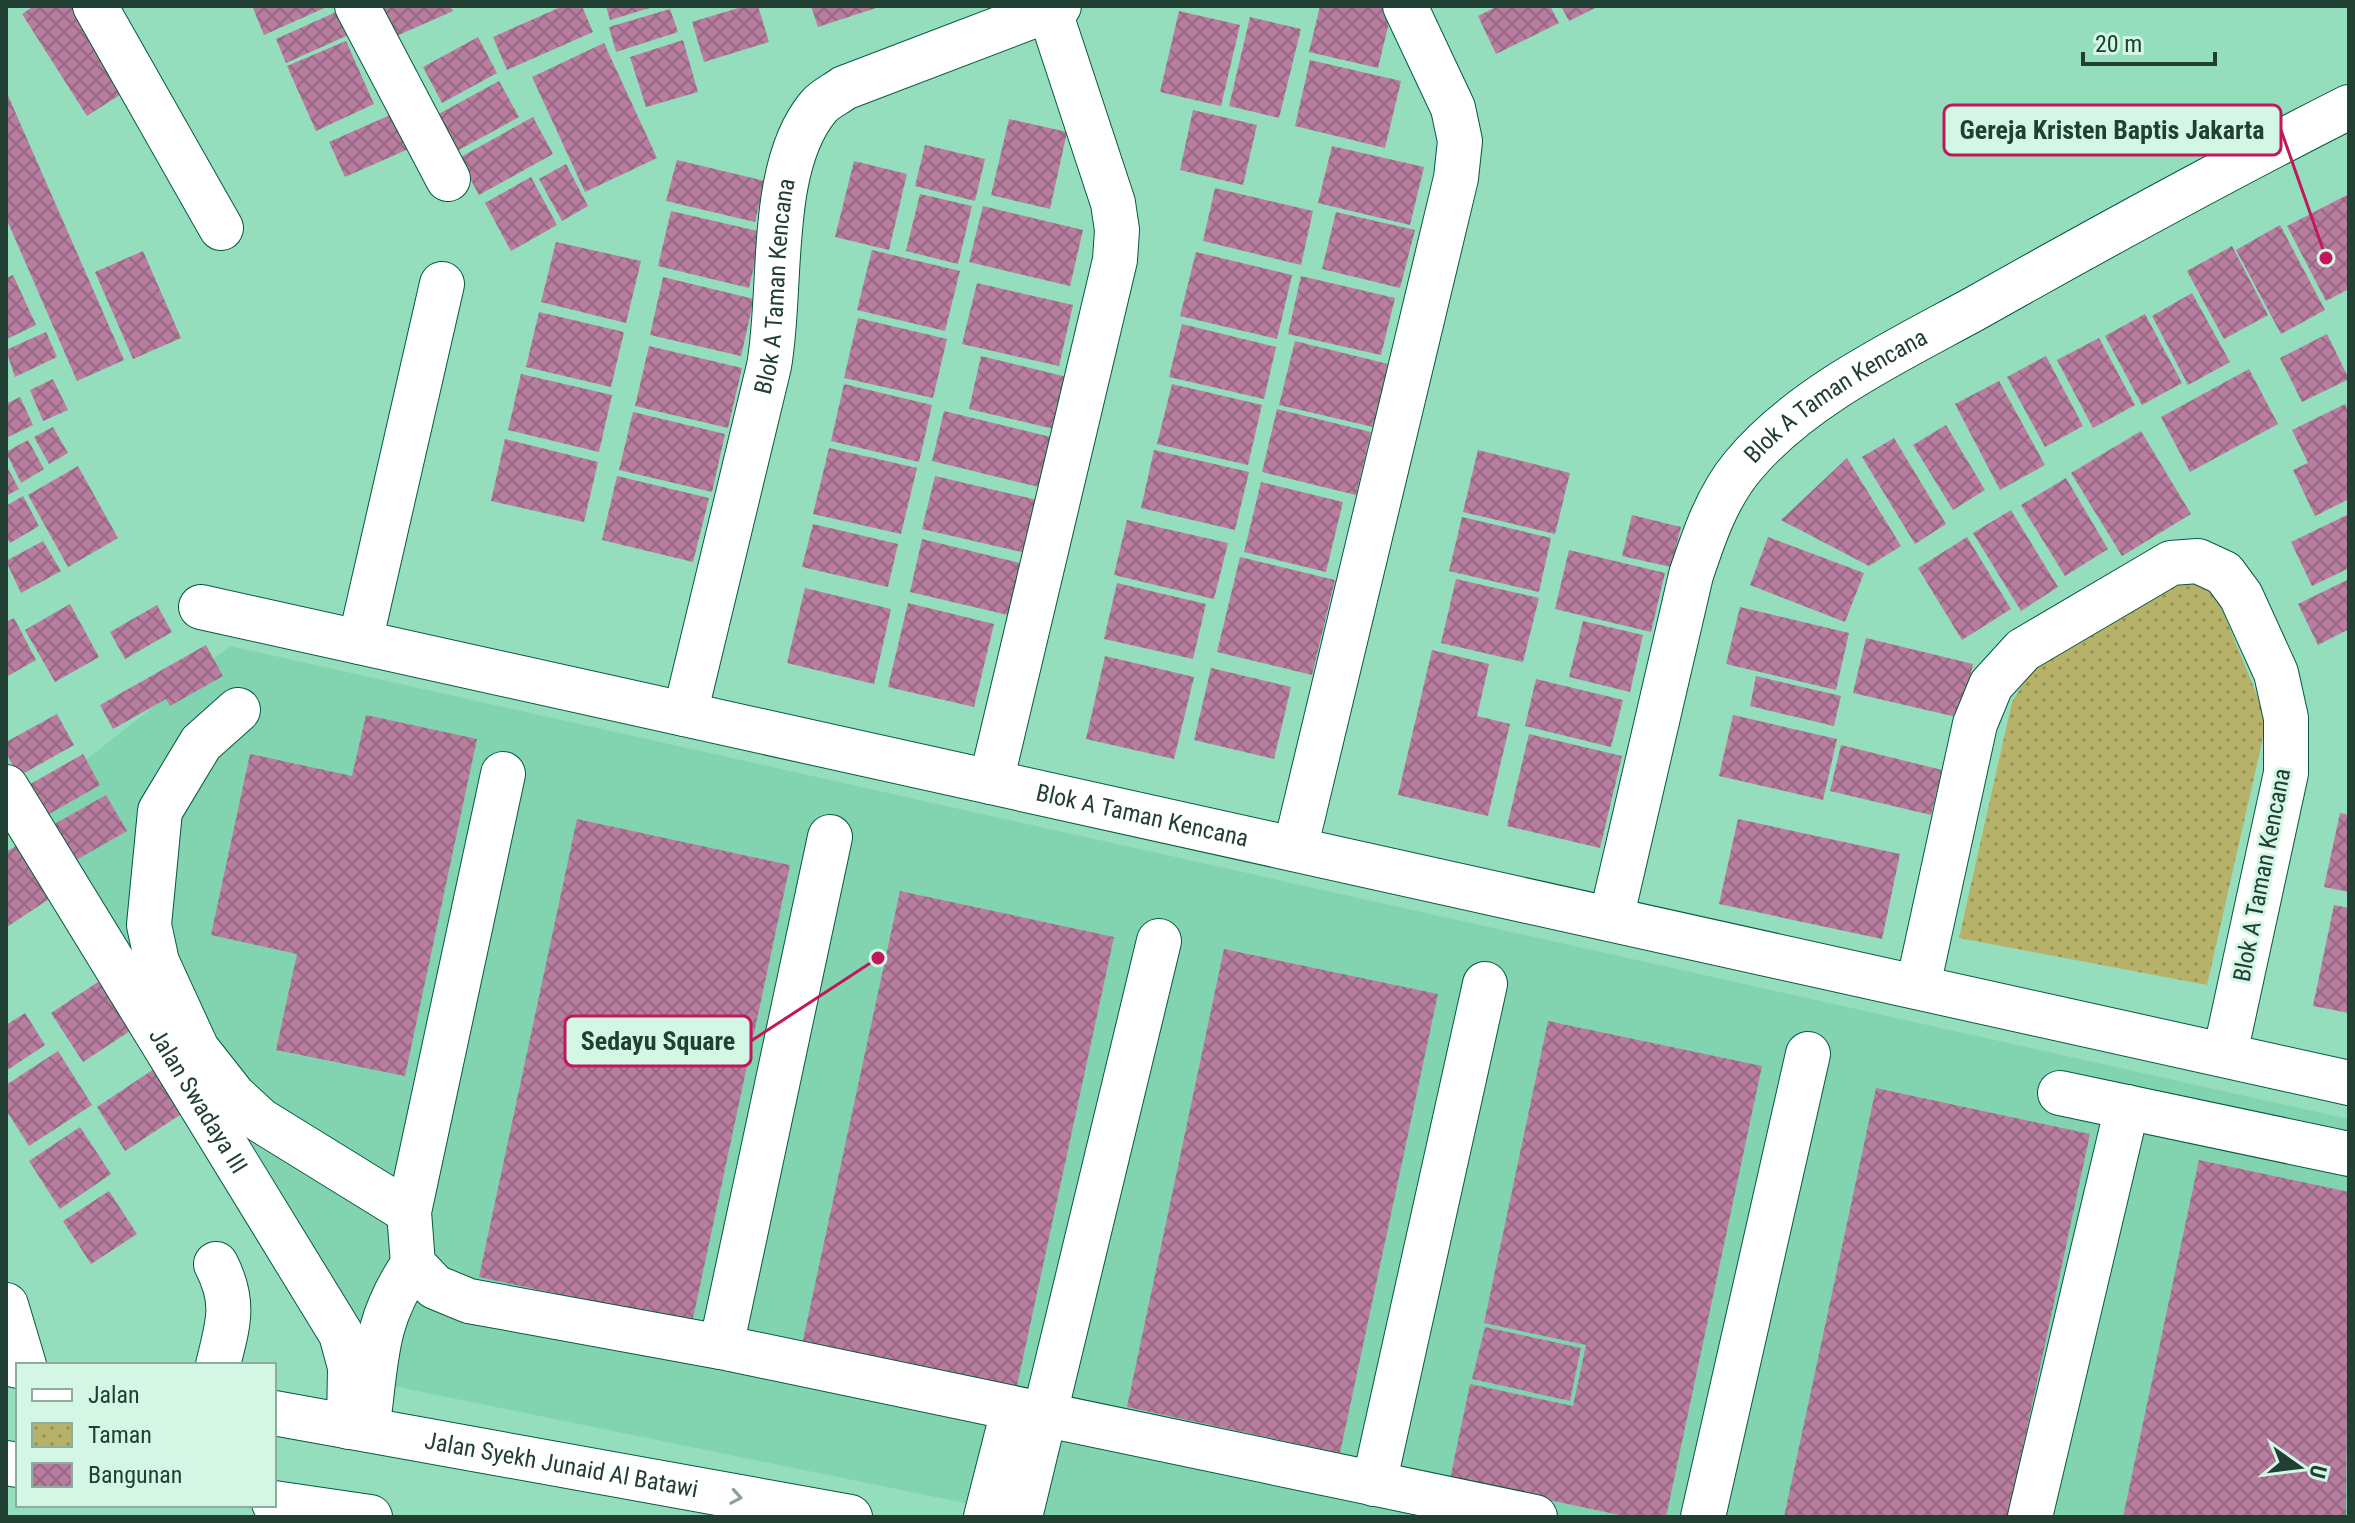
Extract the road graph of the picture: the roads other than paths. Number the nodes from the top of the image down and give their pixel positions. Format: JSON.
{"nodes":[{"id":1,"x":95,"y":6,"type":"edge"},
{"id":2,"x":357,"y":6,"type":"edge"},
{"id":3,"x":1405,"y":6,"type":"edge"},
{"id":4,"x":1054,"y":8,"type":"edge"},
{"id":5,"x":2349,"y":107,"type":"edge"},
{"id":6,"x":448,"y":179,"type":"dead end"},
{"id":7,"x":221,"y":228,"type":"dead end"},
{"id":8,"x":442,"y":284,"type":"dead end"},
{"id":9,"x":201,"y":607,"type":"dead end"},
{"id":10,"x":360,"y":642,"type":"junction"},
{"id":11,"x":238,"y":710,"type":"dead end"},
{"id":12,"x":685,"y":714,"type":"junction"},
{"id":13,"x":503,"y":774,"type":"dead end"},
{"id":14,"x":991,"y":782,"type":"junction"},
{"id":15,"x":6,"y":787,"type":"edge"},
{"id":16,"x":830,"y":837,"type":"dead end"},
{"id":17,"x":1295,"y":849,"type":"junction"},
{"id":18,"x":1611,"y":919,"type":"junction"},
{"id":19,"x":1159,"y":941,"type":"dead end"},
{"id":20,"x":1485,"y":984,"type":"dead end"},
{"id":21,"x":1918,"y":986,"type":"junction"},
{"id":22,"x":1808,"y":1054,"type":"dead end"},
{"id":23,"x":2225,"y":1054,"type":"junction"},
{"id":24,"x":2349,"y":1083,"type":"edge"},
{"id":25,"x":2060,"y":1093,"type":"dead end"},
{"id":26,"x":2127,"y":1107,"type":"junction"},
{"id":27,"x":2349,"y":1154,"type":"edge"},
{"id":28,"x":409,"y":1212,"type":"junction"},
{"id":29,"x":216,"y":1264,"type":"dead end"},
{"id":30,"x":413,"y":1264,"type":"junction"},
{"id":31,"x":6,"y":1305,"type":"edge"},
{"id":32,"x":721,"y":1347,"type":"junction"},
{"id":33,"x":23,"y":1363,"type":"edge"},
{"id":34,"x":218,"y":1363,"type":"edge"},
{"id":35,"x":276,"y":1413,"type":"edge"},
{"id":36,"x":1029,"y":1413,"type":"junction"},
{"id":37,"x":358,"y":1428,"type":"junction"},
{"id":38,"x":1374,"y":1484,"type":"junction"},
{"id":39,"x":276,"y":1503,"type":"edge"},
{"id":40,"x":370,"y":1517,"type":"edge"},
{"id":41,"x":850,"y":1517,"type":"edge"},
{"id":42,"x":986,"y":1517,"type":"edge"},
{"id":43,"x":1020,"y":1517,"type":"edge"},
{"id":44,"x":1535,"y":1517,"type":"edge"},
{"id":45,"x":1703,"y":1517,"type":"edge"},
{"id":46,"x":2030,"y":1517,"type":"edge"}],
"edges":[{"from":1,"to":7,"type":"main road"},
{"from":2,"to":6,"type":"main road"},
{"from":3,"to":17,"type":"main road"},
{"from":4,"to":12,"type":"main road","name":"Blok A Taman Kencana"},
{"from":4,"to":14,"type":"main road","name":"Blok A Taman Kencana"},
{"from":5,"to":18,"type":"main road","name":"Blok A Taman Kencana"},
{"from":8,"to":10,"type":"main road"},
{"from":9,"to":10,"type":"main road","name":"Blok A Taman Kencana"},
{"from":10,"to":12,"type":"main road","name":"Blok A Taman Kencana"},
{"from":11,"to":28,"type":"main road"},
{"from":12,"to":14,"type":"main road","name":"Blok A Taman Kencana"},
{"from":13,"to":28,"type":"main road"},
{"from":14,"to":17,"type":"main road","name":"Blok A Taman Kencana"},
{"from":15,"to":37,"type":"main road","name":"Jalan Swadaya III"},
{"from":16,"to":32,"type":"main road"},
{"from":17,"to":18,"type":"main road","name":"Blok A Taman Kencana"},
{"from":18,"to":21,"type":"main road","name":"Blok A Taman Kencana"},
{"from":19,"to":36,"type":"main road"},
{"from":20,"to":38,"type":"main road"},
{"from":21,"to":23,"type":"main road","name":"Blok A Taman Kencana"},
{"from":21,"to":23,"type":"main road","name":"Blok A Taman Kencana"},
{"from":22,"to":45,"type":"main road"},
{"from":23,"to":24,"type":"main road","name":"Blok A Taman Kencana"},
{"from":25,"to":26,"type":"main road"},
{"from":26,"to":27,"type":"main road"},
{"from":26,"to":46,"type":"main road"},
{"from":28,"to":30,"type":"main road"},
{"from":29,"to":34,"type":"main road"},
{"from":30,"to":32,"type":"main road"},
{"from":30,"to":37,"type":"main road"},
{"from":31,"to":33,"type":"main road"},
{"from":32,"to":36,"type":"main road"},
{"from":35,"to":37,"type":"main road","name":"Jalan Syekh Junaid Al Batawi"},
{"from":36,"to":38,"type":"main road"},
{"from":36,"to":42,"type":"main road"},
{"from":36,"to":43,"type":"main road"},
{"from":37,"to":41,"type":"main road","name":"Jalan Syekh Junaid Al Batawi","one_way":true},
{"from":38,"to":44,"type":"main road"},
{"from":39,"to":40,"type":"main road"}]}
